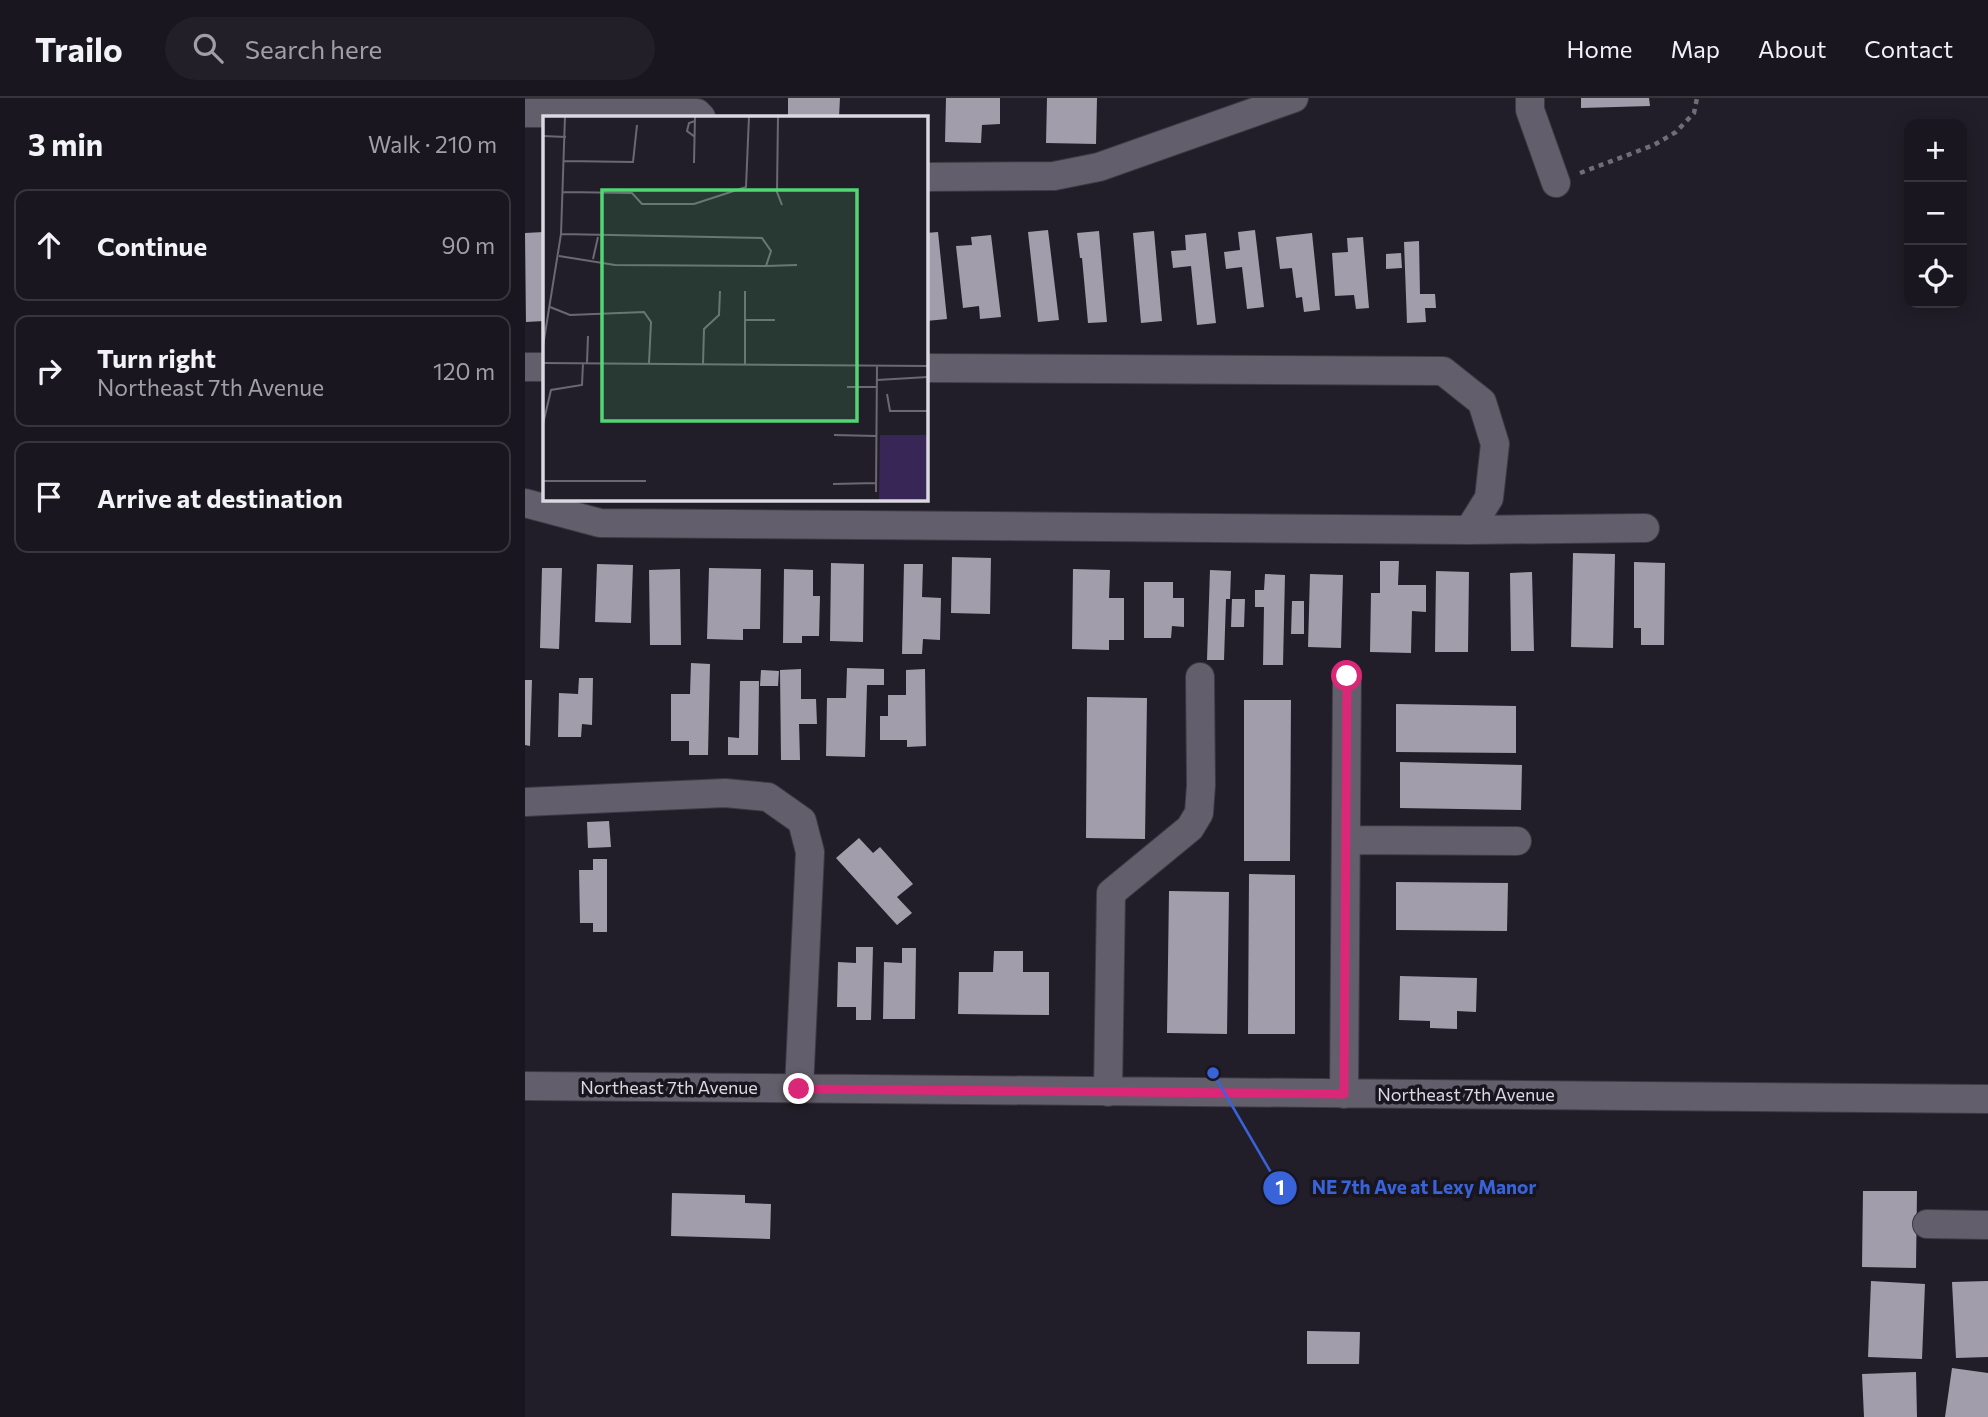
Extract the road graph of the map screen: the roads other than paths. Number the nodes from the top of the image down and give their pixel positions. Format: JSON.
{"nodes":[{"id":1,"x":1294,"y":98,"type":"edge"},
{"id":2,"x":1530,"y":98,"type":"edge"},
{"id":3,"x":525,"y":113,"type":"edge"},
{"id":4,"x":700,"y":116,"type":"edge"},
{"id":5,"x":927,"y":177,"type":"edge"},
{"id":6,"x":1556,"y":183,"type":"road end"},
{"id":7,"x":525,"y":366,"type":"edge"},
{"id":8,"x":543,"y":367,"type":"edge"},
{"id":9,"x":927,"y":368,"type":"edge"},
{"id":10,"x":525,"y":503,"type":"edge"},
{"id":11,"x":1645,"y":528,"type":"dead end"},
{"id":12,"x":1469,"y":530,"type":"junction"},
{"id":13,"x":1347,"y":676,"type":"dead end"},
{"id":14,"x":1201,"y":677,"type":"dead end"},
{"id":15,"x":525,"y":802,"type":"edge"},
{"id":16,"x":1346,"y":840,"type":"junction"},
{"id":17,"x":1517,"y":841,"type":"dead end"},
{"id":18,"x":525,"y":1086,"type":"edge"},
{"id":19,"x":799,"y":1089,"type":"junction"},
{"id":20,"x":1108,"y":1091,"type":"junction"},
{"id":21,"x":1344,"y":1094,"type":"junction"},
{"id":22,"x":1988,"y":1099,"type":"edge"},
{"id":23,"x":1927,"y":1224,"type":"dead end"},
{"id":24,"x":1988,"y":1225,"type":"edge"}],
"edges":[{"from":1,"to":5,"type":"street"},
{"from":2,"to":6,"type":"street"},
{"from":3,"to":4,"type":"street"},
{"from":7,"to":8,"type":"street"},
{"from":9,"to":12,"type":"street"},
{"from":10,"to":12,"type":"street"},
{"from":11,"to":12,"type":"street"},
{"from":13,"to":16,"type":"street"},
{"from":14,"to":20,"type":"street"},
{"from":15,"to":19,"type":"street"},
{"from":16,"to":17,"type":"street"},
{"from":16,"to":21,"type":"street"},
{"from":18,"to":19,"type":"street","name":"Northeast 7th Avenue"},
{"from":19,"to":20,"type":"street","name":"Northeast 7th Avenue"},
{"from":20,"to":21,"type":"street","name":"Northeast 7th Avenue"},
{"from":21,"to":22,"type":"street","name":"Northeast 7th Avenue"},
{"from":23,"to":24,"type":"street"}]}
